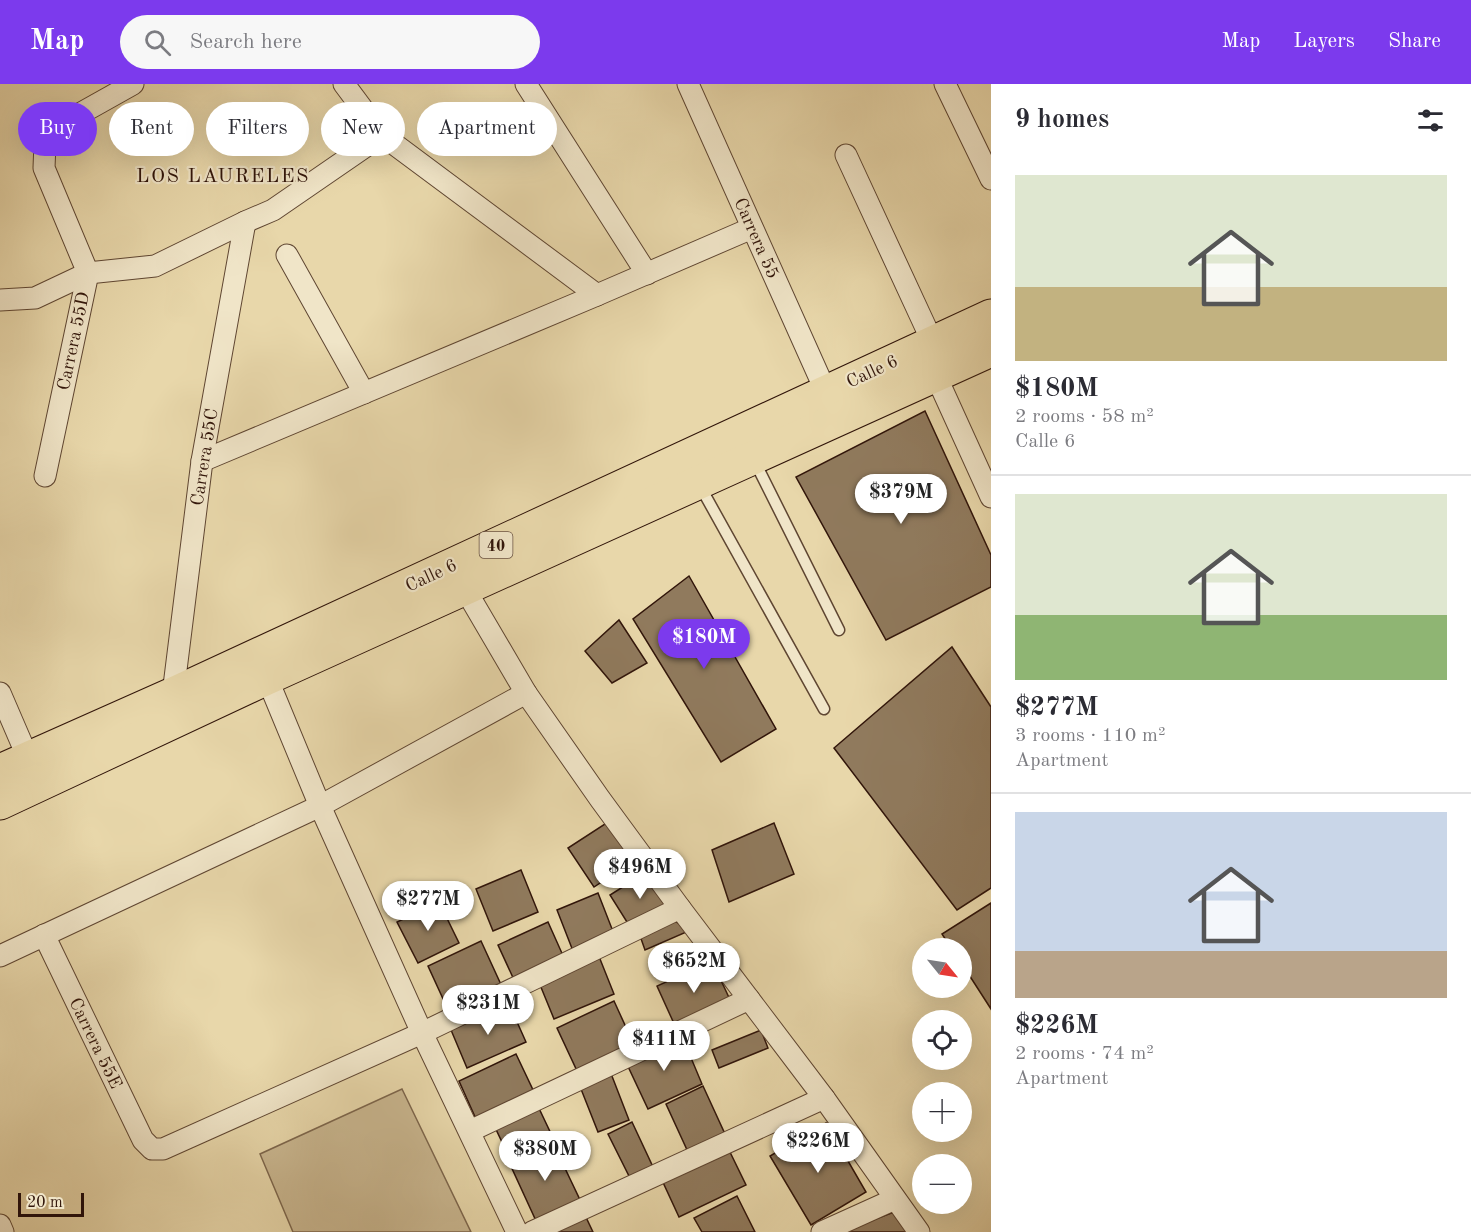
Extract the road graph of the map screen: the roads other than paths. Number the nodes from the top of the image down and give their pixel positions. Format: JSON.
{"nodes":[{"id":1,"x":133,"y":84,"type":"edge"},
{"id":2,"x":344,"y":84,"type":"edge"},
{"id":3,"x":526,"y":84,"type":"edge"},
{"id":4,"x":688,"y":84,"type":"edge"},
{"id":5,"x":945,"y":84,"type":"edge"},
{"id":6,"x":357,"y":102,"type":"edge"},
{"id":7,"x":405,"y":152,"type":"edge"},
{"id":8,"x":846,"y":155,"type":"dead end"},
{"id":9,"x":351,"y":156,"type":"edge"},
{"id":10,"x":991,"y":179,"type":"edge"},
{"id":11,"x":245,"y":222,"type":"junction"},
{"id":12,"x":752,"y":228,"type":"junction"},
{"id":13,"x":287,"y":255,"type":"dead end"},
{"id":14,"x":88,"y":273,"type":"junction"},
{"id":15,"x":647,"y":274,"type":"junction"},
{"id":16,"x":597,"y":295,"type":"junction"},
{"id":17,"x":0,"y":300,"type":"edge"},
{"id":18,"x":991,"y":316,"type":"edge"},
{"id":19,"x":933,"y":343,"type":"junction"},
{"id":20,"x":991,"y":350,"type":"edge"},
{"id":21,"x":936,"y":376,"type":"junction"},
{"id":22,"x":364,"y":393,"type":"junction"},
{"id":23,"x":826,"y":393,"type":"junction"},
{"id":24,"x":753,"y":459,"type":"junction"},
{"id":25,"x":202,"y":461,"type":"junction"},
{"id":26,"x":45,"y":476,"type":"dead end"},
{"id":27,"x":699,"y":483,"type":"junction"},
{"id":28,"x":991,"y":496,"type":"edge"},
{"id":29,"x":465,"y":589,"type":"junction"},
{"id":30,"x":839,"y":630,"type":"dead end"},
{"id":31,"x":267,"y":678,"type":"junction"},
{"id":32,"x":0,"y":693,"type":"edge"},
{"id":33,"x":526,"y":693,"type":"junction"},
{"id":34,"x":172,"y":694,"type":"junction"},
{"id":35,"x":825,"y":709,"type":"dead end"},
{"id":36,"x":14,"y":765,"type":"edge"},
{"id":37,"x":0,"y":803,"type":"edge"},
{"id":38,"x":320,"y":806,"type":"junction"},
{"id":39,"x":680,"y":908,"type":"junction"},
{"id":40,"x":44,"y":935,"type":"junction"},
{"id":41,"x":0,"y":956,"type":"edge"},
{"id":42,"x":749,"y":999,"type":"junction"},
{"id":43,"x":422,"y":1033,"type":"junction"},
{"id":44,"x":824,"y":1098,"type":"junction"},
{"id":45,"x":470,"y":1131,"type":"junction"},
{"id":46,"x":895,"y":1199,"type":"junction"},
{"id":47,"x":0,"y":1225,"type":"edge"},
{"id":48,"x":3,"y":1232,"type":"edge"},
{"id":49,"x":517,"y":1232,"type":"edge"},
{"id":50,"x":532,"y":1232,"type":"edge"},
{"id":51,"x":822,"y":1232,"type":"edge"},
{"id":52,"x":919,"y":1232,"type":"edge"}],
"edges":[{"from":1,"to":14,"type":"street","name":"Carrera 55D"},
{"from":2,"to":6,"type":"street"},
{"from":3,"to":15,"type":"street"},
{"from":4,"to":12,"type":"street","name":"Carrera 55"},
{"from":5,"to":10,"type":"street"},
{"from":7,"to":16,"type":"street"},
{"from":8,"to":19,"type":"street"},
{"from":9,"to":11,"type":"street"},
{"from":11,"to":14,"type":"street"},
{"from":11,"to":25,"type":"street","name":"Carrera 55C"},
{"from":12,"to":15,"type":"street"},
{"from":12,"to":23,"type":"street","name":"Carrera 55"},
{"from":13,"to":22,"type":"street"},
{"from":14,"to":17,"type":"street"},
{"from":14,"to":26,"type":"street","name":"Carrera 55D"},
{"from":15,"to":16,"type":"street"},
{"from":16,"to":22,"type":"street"},
{"from":18,"to":19,"type":"highway","name":"Calle 6","number":"40"},
{"from":19,"to":23,"type":"highway","name":"Calle 6","number":"40"},
{"from":20,"to":21,"type":"highway","name":"Calle 6","number":"40"},
{"from":21,"to":24,"type":"highway","name":"Calle 6","number":"40"},
{"from":21,"to":28,"type":"street"},
{"from":22,"to":25,"type":"street"},
{"from":23,"to":34,"type":"highway","name":"Calle 6","number":"40"},
{"from":24,"to":27,"type":"highway","name":"Calle 6","number":"40"},
{"from":24,"to":30,"type":"lane"},
{"from":25,"to":34,"type":"street","name":"Carrera 55C"},
{"from":27,"to":29,"type":"highway","name":"Calle 6","number":"40"},
{"from":27,"to":35,"type":"lane"},
{"from":29,"to":31,"type":"highway","name":"Calle 6","number":"40"},
{"from":29,"to":33,"type":"street"},
{"from":31,"to":37,"type":"highway","name":"Calle 6","number":"40"},
{"from":31,"to":38,"type":"street"},
{"from":32,"to":36,"type":"street"},
{"from":33,"to":38,"type":"street"},
{"from":33,"to":39,"type":"street"},
{"from":34,"to":36,"type":"highway","name":"Calle 6","number":"40"},
{"from":38,"to":40,"type":"street"},
{"from":38,"to":43,"type":"street"},
{"from":39,"to":42,"type":"street"},
{"from":39,"to":43,"type":"street"},
{"from":40,"to":41,"type":"street"},
{"from":40,"to":43,"type":"street","name":"Carrera 55E"},
{"from":42,"to":44,"type":"street"},
{"from":42,"to":45,"type":"street"},
{"from":43,"to":45,"type":"street"},
{"from":44,"to":46,"type":"street"},
{"from":44,"to":50,"type":"street"},
{"from":45,"to":49,"type":"street"},
{"from":46,"to":51,"type":"street"},
{"from":46,"to":52,"type":"street"},
{"from":47,"to":48,"type":"street"}]}
